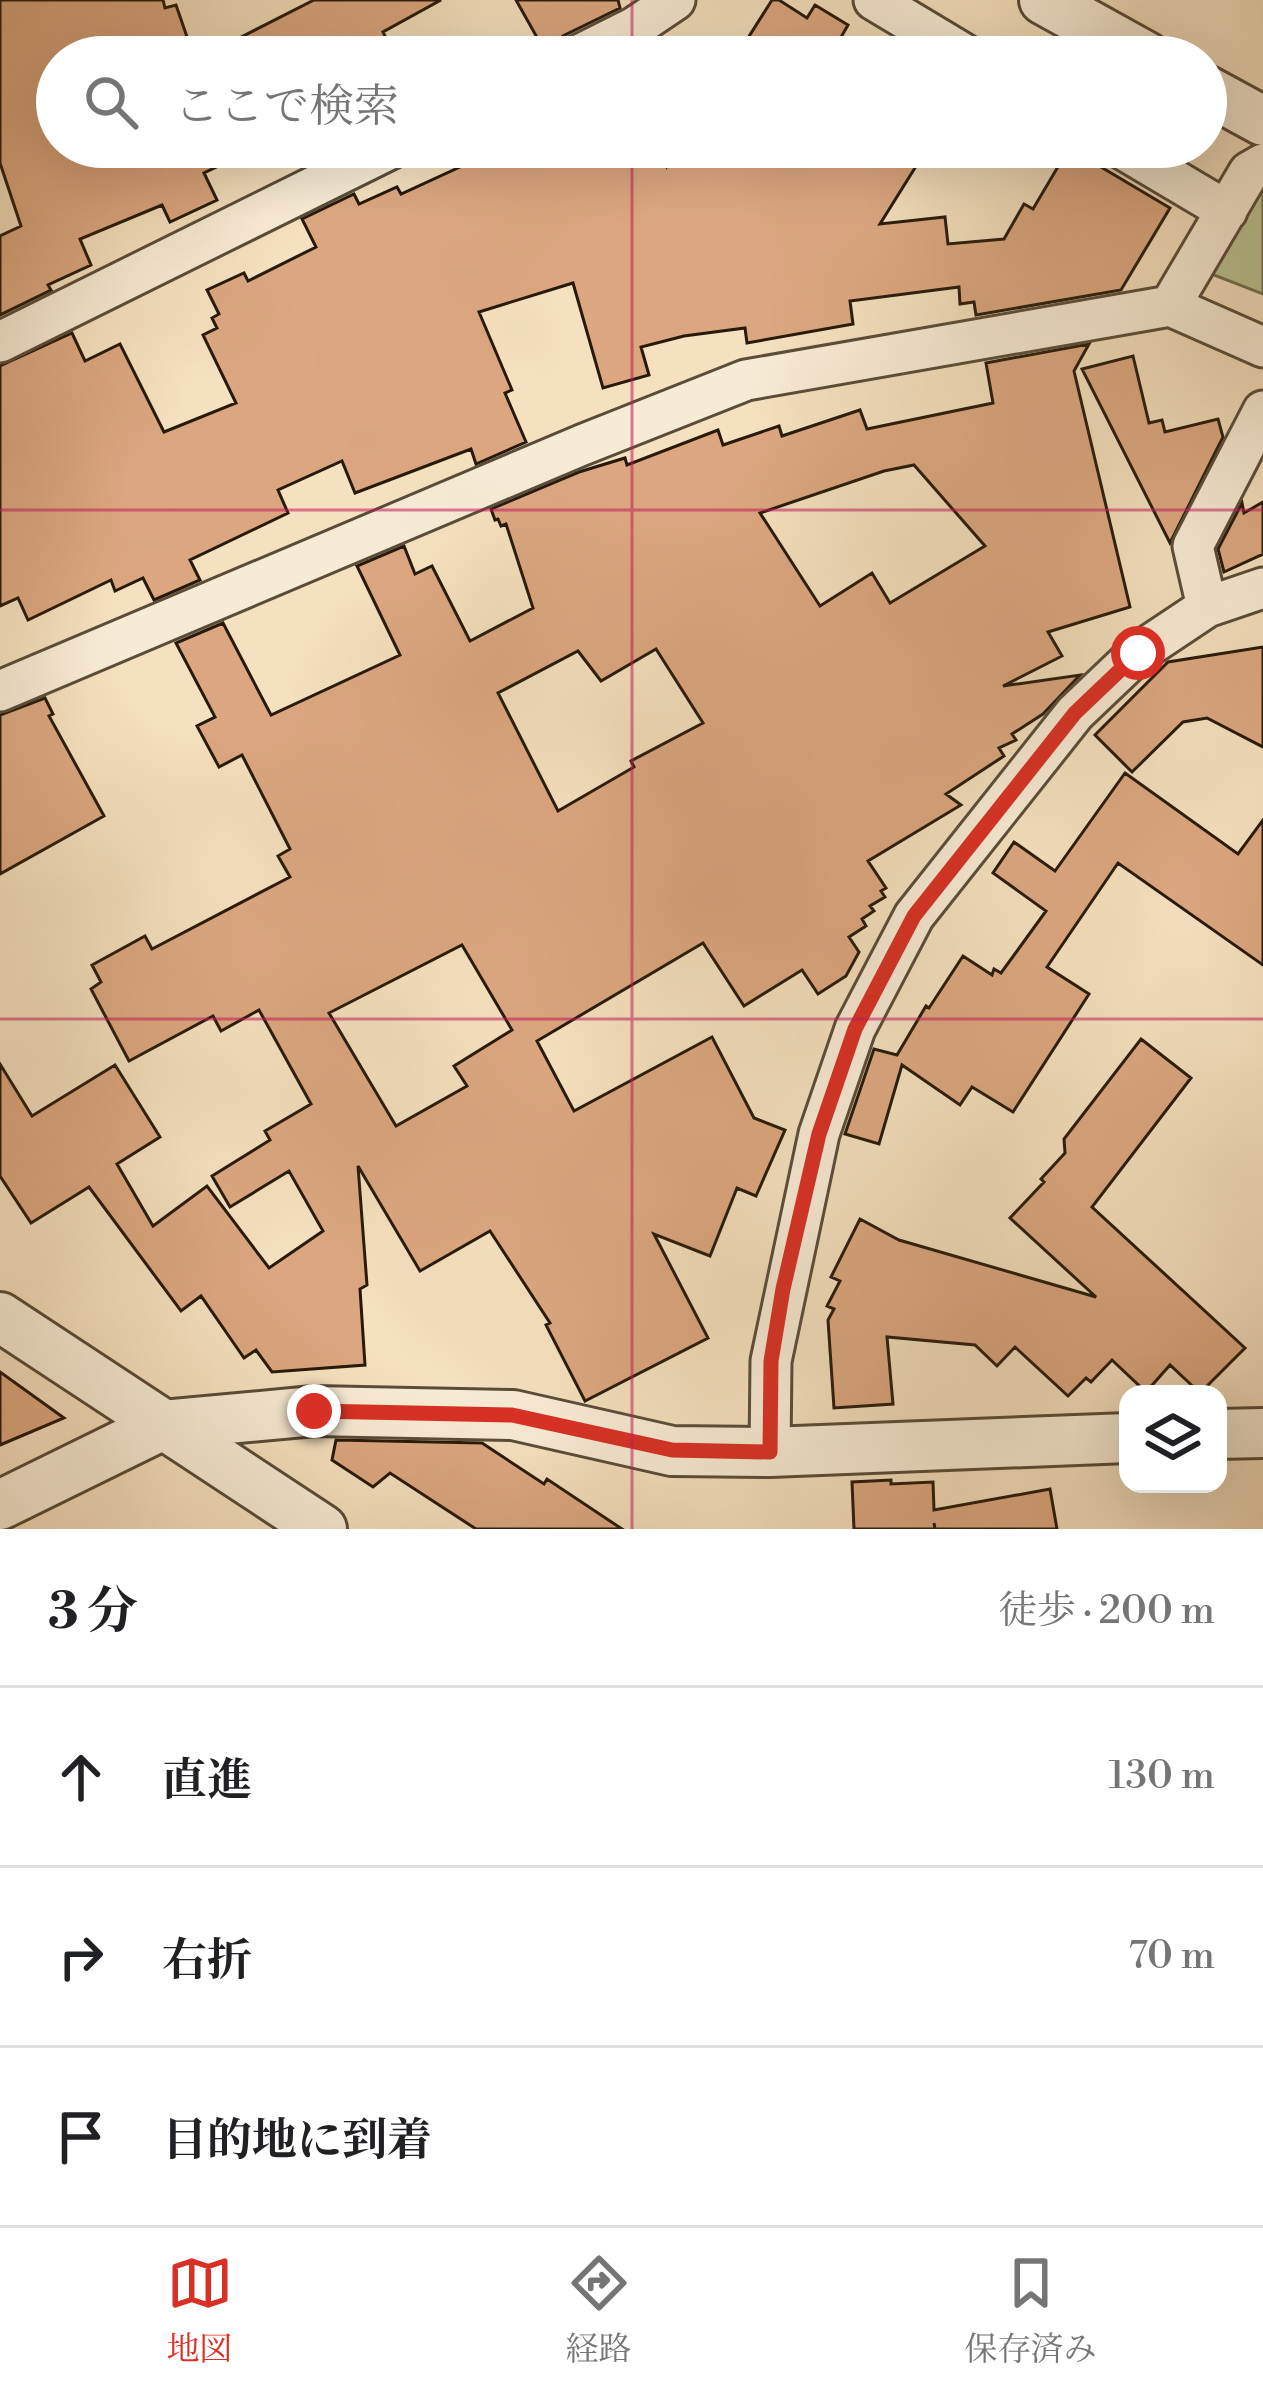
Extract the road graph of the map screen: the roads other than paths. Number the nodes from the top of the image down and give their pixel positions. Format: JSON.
{"nodes":[{"id":1,"x":675,"y":0,"type":"edge"},
{"id":2,"x":874,"y":0,"type":"edge"},
{"id":3,"x":1044,"y":0,"type":"edge"},
{"id":4,"x":617,"y":36,"type":"edge"},
{"id":5,"x":934,"y":36,"type":"edge"},
{"id":6,"x":1109,"y":36,"type":"edge"},
{"id":7,"x":1227,"y":102,"type":"edge"},
{"id":8,"x":1263,"y":122,"type":"edge"},
{"id":9,"x":1263,"y":164,"type":"edge"},
{"id":10,"x":352,"y":168,"type":"edge"},
{"id":11,"x":1154,"y":168,"type":"edge"},
{"id":12,"x":1227,"y":212,"type":"junction"},
{"id":13,"x":1170,"y":306,"type":"junction"},
{"id":14,"x":0,"y":342,"type":"edge"},
{"id":15,"x":1263,"y":347,"type":"edge"},
{"id":16,"x":1263,"y":411,"type":"edge"},
{"id":17,"x":1263,"y":588,"type":"edge"},
{"id":18,"x":1207,"y":607,"type":"junction"},
{"id":19,"x":0,"y":691,"type":"edge"},
{"id":20,"x":0,"y":1317,"type":"edge"},
{"id":21,"x":163,"y":1425,"type":"junction"},
{"id":22,"x":1263,"y":1432,"type":"edge"},
{"id":23,"x":1227,"y":1434,"type":"edge"},
{"id":24,"x":1119,"y":1438,"type":"edge"},
{"id":25,"x":770,"y":1452,"type":"junction"},
{"id":26,"x":0,"y":1505,"type":"edge"},
{"id":27,"x":322,"y":1529,"type":"edge"}],
"edges":[{"from":1,"to":4,"type":"street"},
{"from":2,"to":5,"type":"street"},
{"from":3,"to":6,"type":"street"},
{"from":7,"to":8,"type":"street"},
{"from":9,"to":12,"type":"street"},
{"from":10,"to":14,"type":"street"},
{"from":11,"to":12,"type":"street"},
{"from":12,"to":13,"type":"street"},
{"from":13,"to":15,"type":"street"},
{"from":13,"to":19,"type":"street"},
{"from":16,"to":18,"type":"street"},
{"from":17,"to":18,"type":"street"},
{"from":18,"to":25,"type":"street"},
{"from":20,"to":21,"type":"street"},
{"from":21,"to":25,"type":"street"},
{"from":21,"to":26,"type":"street"},
{"from":21,"to":27,"type":"street"},
{"from":22,"to":23,"type":"street"},
{"from":24,"to":25,"type":"street"}]}
